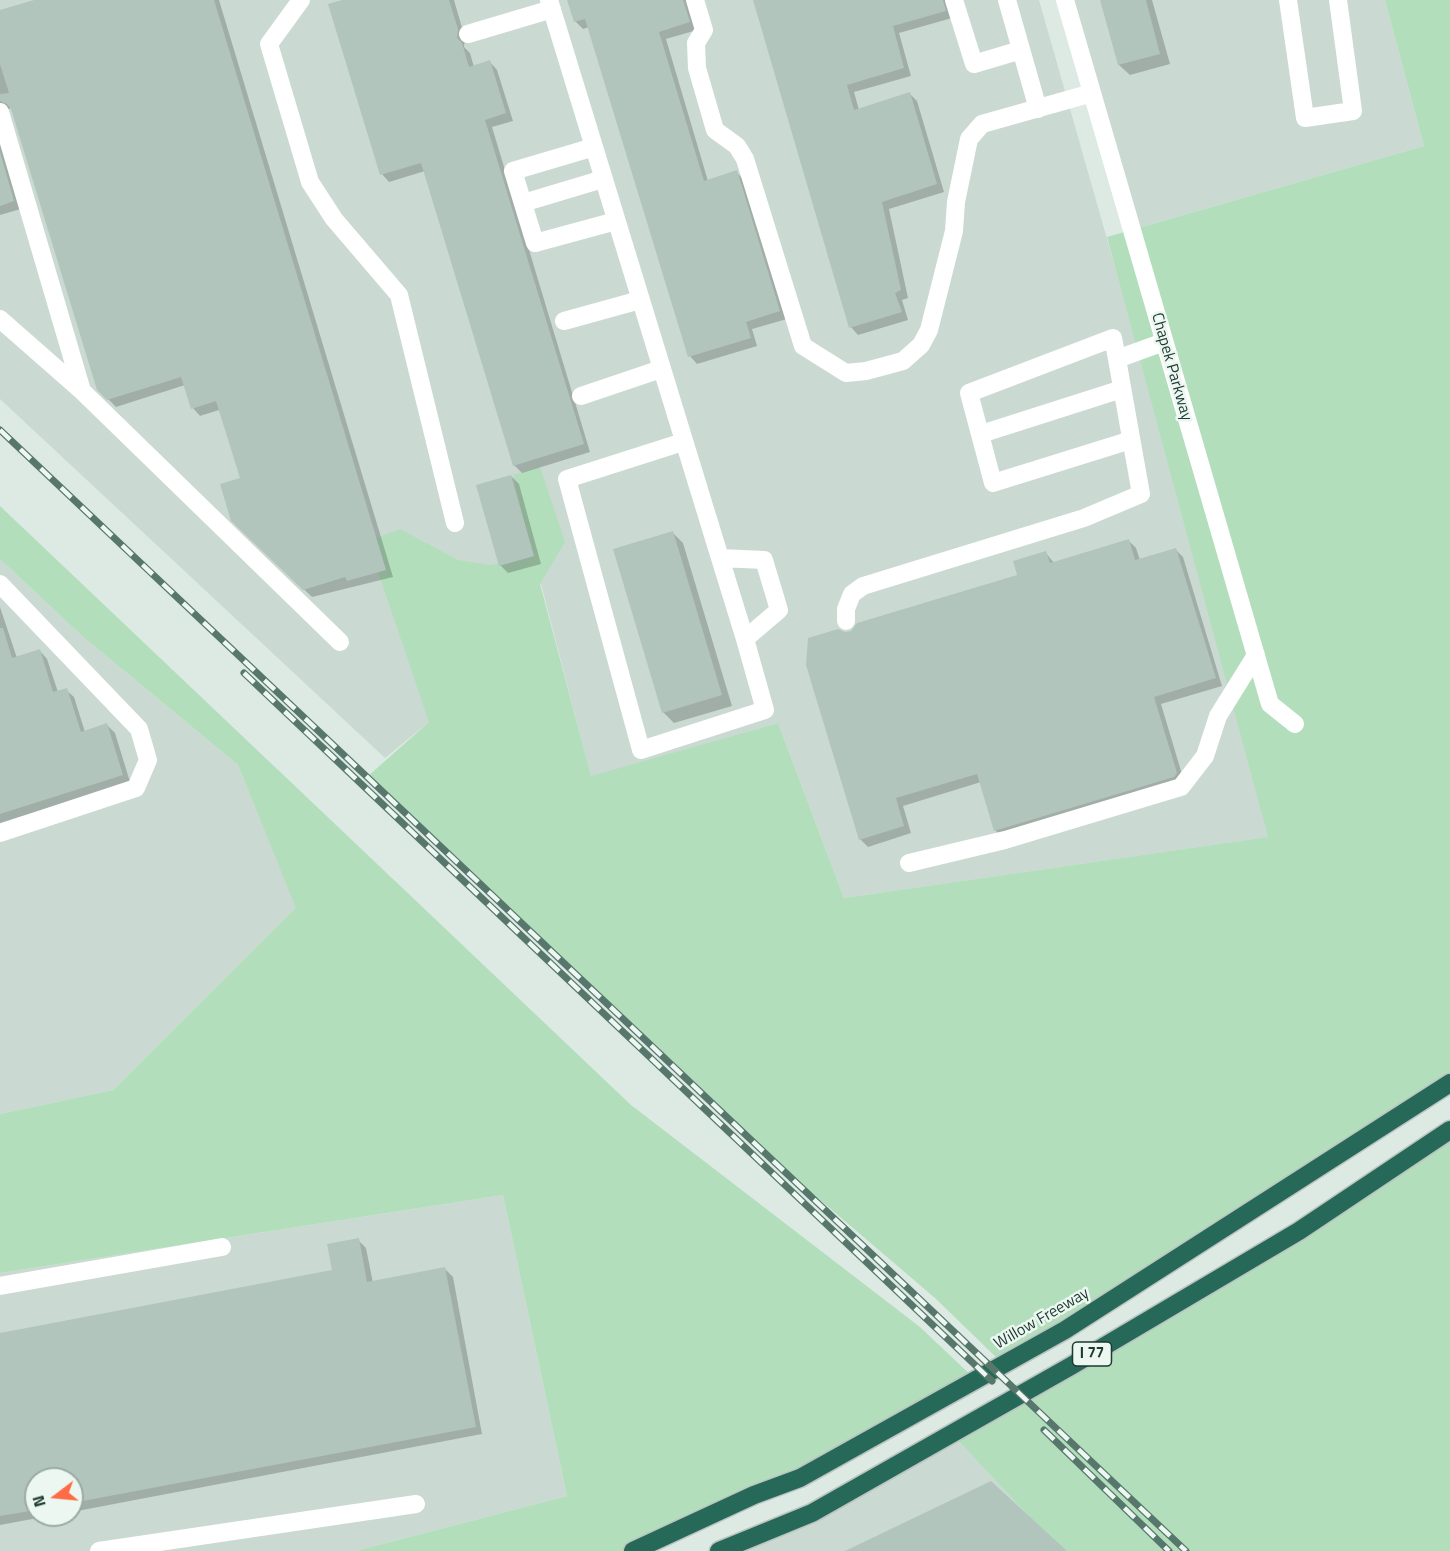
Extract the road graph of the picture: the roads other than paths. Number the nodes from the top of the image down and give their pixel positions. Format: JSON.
{"nodes":[{"id":1,"x":301,"y":0,"type":"edge"},
{"id":2,"x":695,"y":0,"type":"edge"},
{"id":3,"x":954,"y":0,"type":"edge"},
{"id":4,"x":1007,"y":0,"type":"edge"},
{"id":5,"x":1065,"y":0,"type":"edge"},
{"id":6,"x":1288,"y":0,"type":"edge"},
{"id":7,"x":1338,"y":0,"type":"edge"},
{"id":8,"x":550,"y":4,"type":"edge"},
{"id":9,"x":468,"y":34,"type":"dead end"},
{"id":10,"x":1021,"y":50,"type":"junction"},
{"id":11,"x":1092,"y":93,"type":"junction"},
{"id":12,"x":1038,"y":109,"type":"junction"},
{"id":13,"x":0,"y":112,"type":"edge"},
{"id":14,"x":594,"y":147,"type":"junction"},
{"id":15,"x":603,"y":179,"type":"junction"},
{"id":16,"x":523,"y":203,"type":"junction"},
{"id":17,"x":616,"y":221,"type":"junction"},
{"id":18,"x":640,"y":300,"type":"junction"},
{"id":19,"x":0,"y":319,"type":"edge"},
{"id":20,"x":564,"y":321,"type":"dead end"},
{"id":21,"x":1164,"y":342,"type":"junction"},
{"id":22,"x":1117,"y":358,"type":"junction"},
{"id":23,"x":661,"y":369,"type":"junction"},
{"id":24,"x":1122,"y":388,"type":"junction"},
{"id":25,"x":82,"y":391,"type":"junction"},
{"id":26,"x":581,"y":396,"type":"dead end"},
{"id":27,"x":981,"y":434,"type":"junction"},
{"id":28,"x":1131,"y":440,"type":"junction"},
{"id":29,"x":683,"y":442,"type":"junction"},
{"id":30,"x":455,"y":523,"type":"dead end"},
{"id":31,"x":720,"y":558,"type":"junction"},
{"id":32,"x":0,"y":584,"type":"edge"},
{"id":33,"x":846,"y":621,"type":"dead end"},
{"id":34,"x":745,"y":639,"type":"junction"},
{"id":35,"x":340,"y":642,"type":"dead end"},
{"id":36,"x":1256,"y":655,"type":"junction"},
{"id":37,"x":1295,"y":724,"type":"dead end"},
{"id":38,"x":0,"y":833,"type":"edge"},
{"id":39,"x":909,"y":863,"type":"dead end"},
{"id":40,"x":1450,"y":1083,"type":"edge"},
{"id":41,"x":1450,"y":1130,"type":"edge"},
{"id":42,"x":222,"y":1248,"type":"dead end"},
{"id":43,"x":0,"y":1286,"type":"edge"},
{"id":44,"x":416,"y":1504,"type":"dead end"},
{"id":45,"x":99,"y":1551,"type":"edge"},
{"id":46,"x":633,"y":1551,"type":"edge"},
{"id":47,"x":719,"y":1551,"type":"edge"}],
"edges":[{"from":1,"to":30,"type":"street"},
{"from":2,"to":12,"type":"street"},
{"from":3,"to":10,"type":"street"},
{"from":4,"to":10,"type":"street"},
{"from":5,"to":11,"type":"street","name":"Chapek Parkway"},
{"from":6,"to":7,"type":"street"},
{"from":8,"to":9,"type":"street"},
{"from":8,"to":14,"type":"street"},
{"from":10,"to":12,"type":"street"},
{"from":11,"to":12,"type":"street"},
{"from":11,"to":21,"type":"street","name":"Chapek Parkway"},
{"from":13,"to":25,"type":"street"},
{"from":14,"to":15,"type":"street"},
{"from":14,"to":16,"type":"street"},
{"from":15,"to":16,"type":"street"},
{"from":15,"to":17,"type":"street"},
{"from":16,"to":17,"type":"street"},
{"from":17,"to":18,"type":"street"},
{"from":18,"to":20,"type":"street"},
{"from":18,"to":23,"type":"street"},
{"from":19,"to":25,"type":"street"},
{"from":21,"to":22,"type":"street"},
{"from":21,"to":36,"type":"street","name":"Chapek Parkway"},
{"from":22,"to":24,"type":"street"},
{"from":22,"to":27,"type":"street"},
{"from":23,"to":26,"type":"street"},
{"from":23,"to":29,"type":"street"},
{"from":24,"to":27,"type":"street"},
{"from":24,"to":28,"type":"street"},
{"from":25,"to":35,"type":"street"},
{"from":27,"to":28,"type":"street"},
{"from":28,"to":33,"type":"street"},
{"from":29,"to":31,"type":"street"},
{"from":29,"to":34,"type":"street"},
{"from":31,"to":34,"type":"street"},
{"from":31,"to":34,"type":"street"},
{"from":32,"to":38,"type":"street"},
{"from":36,"to":37,"type":"street","name":"Chapek Parkway"},
{"from":36,"to":39,"type":"street"},
{"from":40,"to":46,"type":"highway","name":"Willow Freeway","number":"I 77"},
{"from":41,"to":47,"type":"highway","number":"I 77"},
{"from":42,"to":43,"type":"street"},
{"from":44,"to":45,"type":"street"}]}
